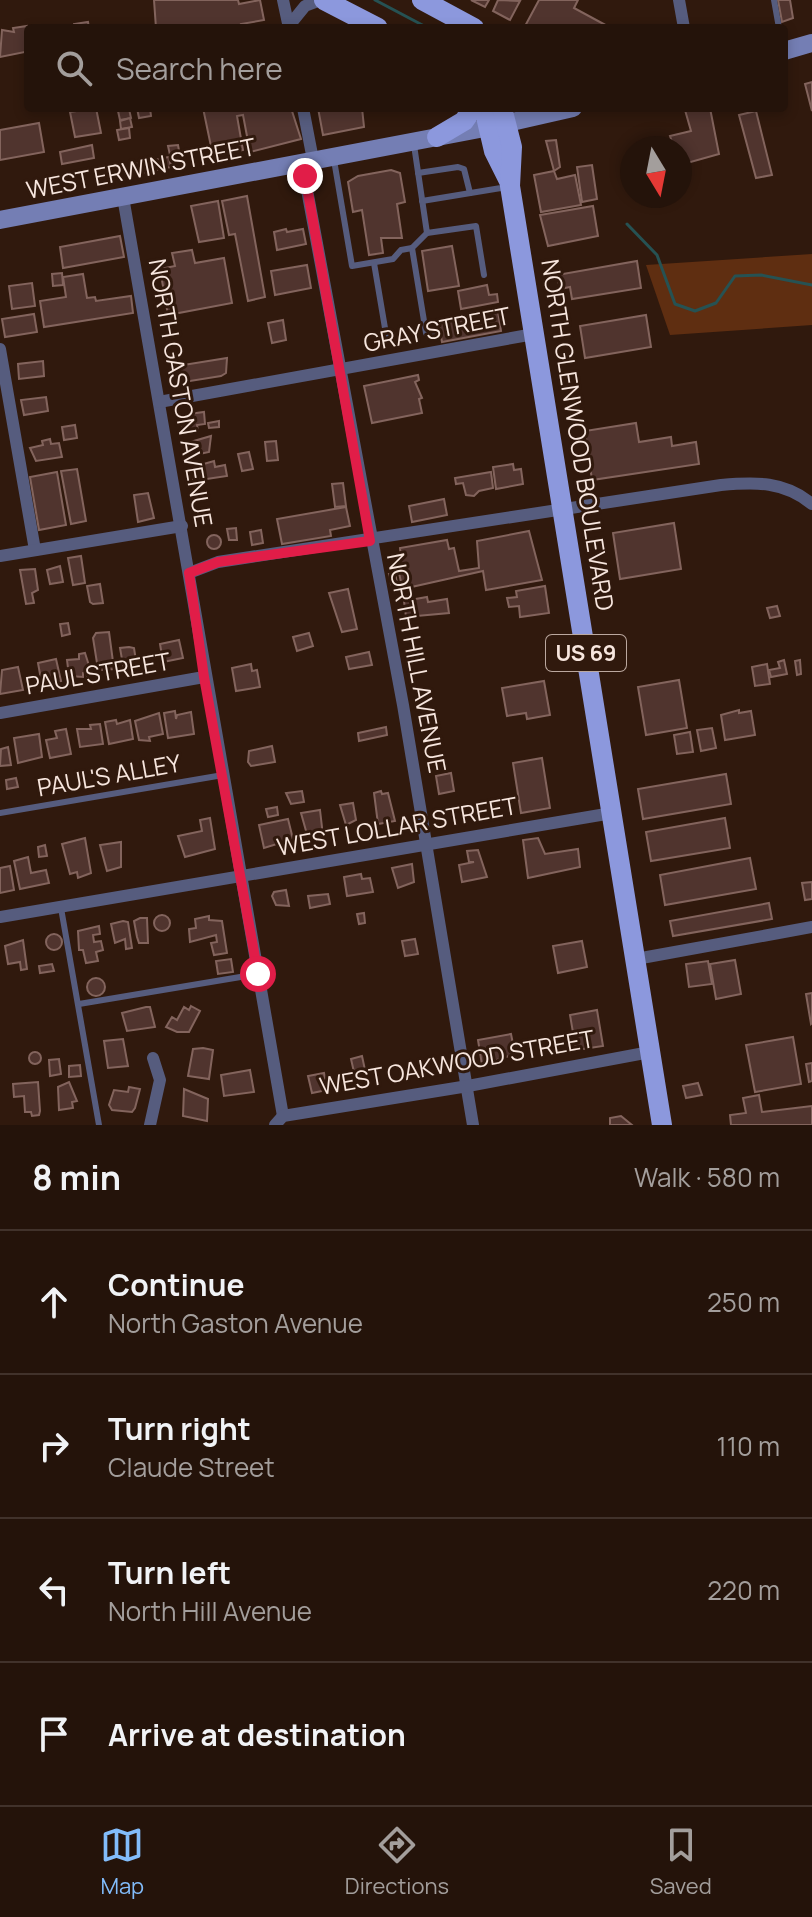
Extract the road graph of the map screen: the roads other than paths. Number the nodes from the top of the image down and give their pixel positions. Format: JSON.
{"nodes":[{"id":1,"x":283,"y":0,"type":"edge"},
{"id":2,"x":323,"y":0,"type":"edge"},
{"id":3,"x":422,"y":0,"type":"edge"},
{"id":4,"x":679,"y":0,"type":"edge"},
{"id":5,"x":774,"y":0,"type":"edge"},
{"id":6,"x":287,"y":24,"type":"edge"},
{"id":7,"x":291,"y":24,"type":"edge"},
{"id":8,"x":370,"y":24,"type":"edge"},
{"id":9,"x":470,"y":24,"type":"edge"},
{"id":10,"x":683,"y":24,"type":"edge"},
{"id":11,"x":778,"y":24,"type":"edge"},
{"id":12,"x":812,"y":43,"type":"edge"},
{"id":13,"x":788,"y":50,"type":"edge"},
{"id":14,"x":303,"y":112,"type":"edge"},
{"id":15,"x":470,"y":112,"type":"edge"},
{"id":16,"x":539,"y":112,"type":"edge"},
{"id":17,"x":496,"y":117,"type":"edge"},
{"id":18,"x":437,"y":137,"type":"junction"},
{"id":19,"x":413,"y":141,"type":"junction"},
{"id":20,"x":333,"y":156,"type":"junction"},
{"id":21,"x":308,"y":162,"type":"junction"},
{"id":22,"x":418,"y":173,"type":"junction"},
{"id":23,"x":510,"y":183,"type":"junction"},
{"id":24,"x":470,"y":193,"type":"junction"},
{"id":25,"x":123,"y":197,"type":"junction"},
{"id":26,"x":422,"y":201,"type":"junction"},
{"id":27,"x":0,"y":220,"type":"edge"},
{"id":28,"x":427,"y":233,"type":"junction"},
{"id":29,"x":412,"y":248,"type":"junction"},
{"id":30,"x":374,"y":263,"type":"junction"},
{"id":31,"x":484,"y":275,"type":"dead end"},
{"id":32,"x":436,"y":331,"type":"dead end"},
{"id":33,"x":386,"y":334,"type":"dead end"},
{"id":34,"x":534,"y":334,"type":"junction"},
{"id":35,"x":0,"y":349,"type":"edge"},
{"id":36,"x":339,"y":372,"type":"junction"},
{"id":37,"x":4,"y":399,"type":"edge"},
{"id":38,"x":159,"y":402,"type":"junction"},
{"id":39,"x":812,"y":504,"type":"edge"},
{"id":40,"x":563,"y":510,"type":"junction"},
{"id":41,"x":182,"y":526,"type":"junction"},
{"id":42,"x":370,"y":541,"type":"junction"},
{"id":43,"x":35,"y":550,"type":"junction"},
{"id":44,"x":0,"y":556,"type":"edge"},
{"id":45,"x":189,"y":573,"type":"junction"},
{"id":46,"x":204,"y":677,"type":"junction"},
{"id":47,"x":0,"y":713,"type":"edge"},
{"id":48,"x":223,"y":775,"type":"junction"},
{"id":49,"x":0,"y":813,"type":"edge"},
{"id":50,"x":612,"y":813,"type":"junction"},
{"id":51,"x":425,"y":845,"type":"junction"},
{"id":52,"x":241,"y":875,"type":"junction"},
{"id":53,"x":61,"y":907,"type":"junction"},
{"id":54,"x":0,"y":917,"type":"edge"},
{"id":55,"x":812,"y":927,"type":"edge"},
{"id":56,"x":636,"y":959,"type":"junction"},
{"id":57,"x":258,"y":974,"type":"junction"},
{"id":58,"x":79,"y":1004,"type":"junction"},
{"id":59,"x":650,"y":1052,"type":"junction"},
{"id":60,"x":153,"y":1058,"type":"dead end"},
{"id":61,"x":468,"y":1086,"type":"junction"},
{"id":62,"x":279,"y":1120,"type":"edge"},
{"id":63,"x":99,"y":1125,"type":"edge"},
{"id":64,"x":150,"y":1125,"type":"edge"},
{"id":65,"x":473,"y":1125,"type":"edge"},
{"id":66,"x":662,"y":1125,"type":"edge"}],
"edges":[{"from":1,"to":6,"type":"street"},
{"from":2,"to":7,"type":"street"},
{"from":2,"to":8,"type":"main road"},
{"from":3,"to":9,"type":"main road"},
{"from":4,"to":10,"type":"street"},
{"from":5,"to":11,"type":"lane"},
{"from":12,"to":13,"type":"main road"},
{"from":14,"to":21,"type":"street","name":"NORTH HILL AVENUE"},
{"from":15,"to":18,"type":"main road"},
{"from":16,"to":17,"type":"main road","name":"WEST ERWIN STREET"},
{"from":17,"to":18,"type":"main road","name":"WEST ERWIN STREET"},
{"from":17,"to":23,"type":"main road","name":"NORTH GLENWOOD BOULEVARD","number":"US 69"},
{"from":18,"to":19,"type":"main road","name":"WEST ERWIN STREET"},
{"from":19,"to":20,"type":"main road","name":"WEST ERWIN STREET"},
{"from":19,"to":22,"type":"lane"},
{"from":20,"to":21,"type":"main road","name":"WEST ERWIN STREET"},
{"from":20,"to":30,"type":"lane"},
{"from":21,"to":25,"type":"main road","name":"WEST ERWIN STREET"},
{"from":21,"to":36,"type":"street","name":"NORTH HILL AVENUE"},
{"from":22,"to":24,"type":"lane"},
{"from":22,"to":26,"type":"lane"},
{"from":23,"to":24,"type":"lane"},
{"from":23,"to":34,"type":"main road","name":"NORTH GLENWOOD BOULEVARD","number":"US 69"},
{"from":24,"to":26,"type":"lane"},
{"from":25,"to":27,"type":"main road","name":"WEST ERWIN STREET"},
{"from":25,"to":38,"type":"street","name":"NORTH GASTON AVENUE"},
{"from":26,"to":28,"type":"lane"},
{"from":28,"to":29,"type":"lane"},
{"from":28,"to":31,"type":"lane"},
{"from":29,"to":30,"type":"lane"},
{"from":29,"to":32,"type":"lane"},
{"from":30,"to":33,"type":"lane"},
{"from":34,"to":36,"type":"street","name":"GRAY STREET"},
{"from":34,"to":40,"type":"main road","name":"NORTH GLENWOOD BOULEVARD","number":"US 69"},
{"from":35,"to":37,"type":"street"},
{"from":36,"to":38,"type":"street","name":"GRAY STREET"},
{"from":36,"to":42,"type":"street","name":"NORTH HILL AVENUE"},
{"from":37,"to":43,"type":"street"},
{"from":38,"to":41,"type":"street","name":"NORTH GASTON AVENUE"},
{"from":39,"to":40,"type":"street"},
{"from":40,"to":42,"type":"street"},
{"from":40,"to":50,"type":"main road","name":"NORTH GLENWOOD BOULEVARD","number":"US 69"},
{"from":41,"to":43,"type":"street"},
{"from":41,"to":45,"type":"street","name":"NORTH GASTON AVENUE"},
{"from":42,"to":45,"type":"street"},
{"from":42,"to":51,"type":"street","name":"NORTH HILL AVENUE"},
{"from":43,"to":44,"type":"street"},
{"from":45,"to":46,"type":"street","name":"NORTH GASTON AVENUE"},
{"from":46,"to":47,"type":"street","name":"PAUL STREET"},
{"from":46,"to":48,"type":"street","name":"NORTH GASTON AVENUE"},
{"from":48,"to":49,"type":"lane","name":"PAUL'S ALLEY"},
{"from":48,"to":52,"type":"street","name":"NORTH GASTON AVENUE"},
{"from":50,"to":51,"type":"street","name":"WEST LOLLAR STREET"},
{"from":50,"to":56,"type":"main road","name":"NORTH GLENWOOD BOULEVARD","number":"US 69"},
{"from":51,"to":52,"type":"street","name":"WEST LOLLAR STREET"},
{"from":51,"to":61,"type":"street","name":"NORTH HILL AVENUE"},
{"from":52,"to":53,"type":"street","name":"WEST LOLLAR STREET"},
{"from":52,"to":57,"type":"street","name":"NORTH GASTON AVENUE"},
{"from":53,"to":54,"type":"street","name":"WEST LOLLAR STREET"},
{"from":53,"to":58,"type":"lane"},
{"from":55,"to":56,"type":"street"},
{"from":56,"to":59,"type":"main road","name":"NORTH GLENWOOD BOULEVARD","number":"US 69"},
{"from":57,"to":58,"type":"lane"},
{"from":57,"to":62,"type":"street","name":"NORTH GASTON AVENUE"},
{"from":58,"to":63,"type":"lane"},
{"from":59,"to":61,"type":"street","name":"WEST OAKWOOD STREET"},
{"from":59,"to":66,"type":"main road","name":"NORTH GLENWOOD BOULEVARD","number":"US 69"},
{"from":60,"to":64,"type":"street"},
{"from":61,"to":62,"type":"street","name":"WEST OAKWOOD STREET"},
{"from":61,"to":65,"type":"street","name":"NORTH HILL AVENUE"}]}
